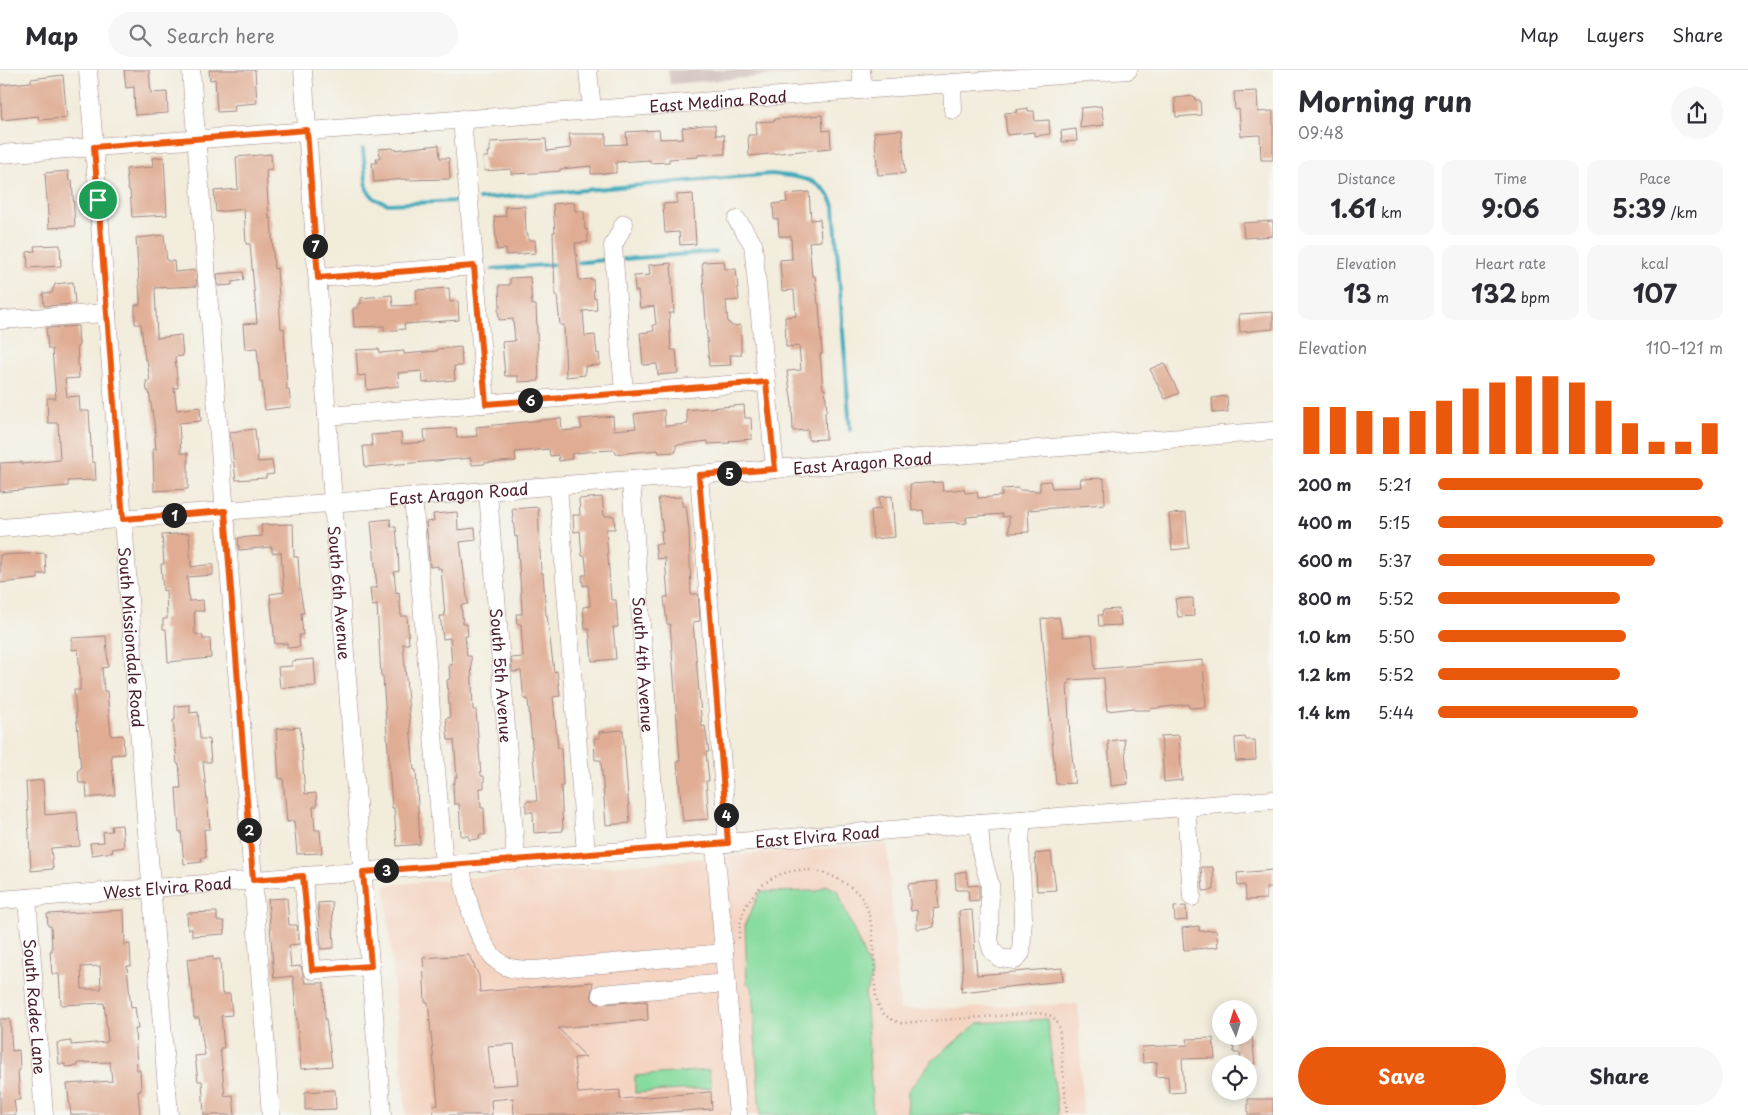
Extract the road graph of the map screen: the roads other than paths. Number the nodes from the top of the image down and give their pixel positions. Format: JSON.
{"nodes":[{"id":1,"x":88,"y":70,"type":"edge"},
{"id":2,"x":191,"y":70,"type":"edge"},
{"id":3,"x":303,"y":70,"type":"edge"},
{"id":4,"x":588,"y":70,"type":"edge"},
{"id":5,"x":861,"y":70,"type":"edge"},
{"id":6,"x":1128,"y":70,"type":"edge"},
{"id":7,"x":974,"y":76,"type":"edge"},
{"id":8,"x":952,"y":83,"type":"junction"},
{"id":9,"x":863,"y":89,"type":"junction"},
{"id":10,"x":592,"y":109,"type":"junction"},
{"id":11,"x":953,"y":110,"type":"dead end"},
{"id":12,"x":462,"y":119,"type":"junction"},
{"id":13,"x":307,"y":130,"type":"junction"},
{"id":14,"x":196,"y":139,"type":"junction"},
{"id":15,"x":94,"y":147,"type":"junction"},
{"id":16,"x":0,"y":154,"type":"edge"},
{"id":17,"x":737,"y":220,"type":"dead end"},
{"id":18,"x":624,"y":224,"type":"dead end"},
{"id":19,"x":474,"y":266,"type":"junction"},
{"id":20,"x":318,"y":278,"type":"junction"},
{"id":21,"x":107,"y":313,"type":"junction"},
{"id":22,"x":0,"y":320,"type":"edge"},
{"id":23,"x":766,"y":382,"type":"junction"},
{"id":24,"x":624,"y":393,"type":"junction"},
{"id":25,"x":486,"y":404,"type":"junction"},
{"id":26,"x":327,"y":416,"type":"junction"},
{"id":27,"x":1273,"y":431,"type":"edge"},
{"id":28,"x":775,"y":469,"type":"junction"},
{"id":29,"x":699,"y":475,"type":"junction"},
{"id":30,"x":631,"y":480,"type":"junction"},
{"id":31,"x":558,"y":486,"type":"junction"},
{"id":32,"x":488,"y":492,"type":"junction"},
{"id":33,"x":413,"y":497,"type":"junction"},
{"id":34,"x":333,"y":503,"type":"junction"},
{"id":35,"x":225,"y":511,"type":"junction"},
{"id":36,"x":123,"y":519,"type":"junction"},
{"id":37,"x":0,"y":528,"type":"edge"},
{"id":38,"x":1273,"y":800,"type":"edge"},
{"id":39,"x":1186,"y":807,"type":"junction"},
{"id":40,"x":1022,"y":820,"type":"junction"},
{"id":41,"x":979,"y":823,"type":"junction"},
{"id":42,"x":721,"y":843,"type":"junction"},
{"id":43,"x":657,"y":848,"type":"junction"},
{"id":44,"x":586,"y":854,"type":"junction"},
{"id":45,"x":516,"y":860,"type":"junction"},
{"id":46,"x":452,"y":865,"type":"junction"},
{"id":47,"x":363,"y":872,"type":"junction"},
{"id":48,"x":303,"y":876,"type":"junction"},
{"id":49,"x":253,"y":880,"type":"junction"},
{"id":50,"x":151,"y":888,"type":"junction"},
{"id":51,"x":1192,"y":897,"type":"dead end"},
{"id":52,"x":27,"y":898,"type":"junction"},
{"id":53,"x":0,"y":900,"type":"edge"},
{"id":54,"x":724,"y":953,"type":"junction"},
{"id":55,"x":371,"y":966,"type":"junction"},
{"id":56,"x":727,"y":983,"type":"junction"},
{"id":57,"x":601,"y":994,"type":"dead end"},
{"id":58,"x":44,"y":1115,"type":"edge"},
{"id":59,"x":169,"y":1115,"type":"edge"},
{"id":60,"x":271,"y":1115,"type":"edge"},
{"id":61,"x":382,"y":1115,"type":"edge"},
{"id":62,"x":738,"y":1115,"type":"edge"}],
"edges":[{"from":1,"to":15,"type":"street","name":"South Missiondale Road"},
{"from":2,"to":14,"type":"street"},
{"from":3,"to":13,"type":"street","name":"South 6th Avenue"},
{"from":4,"to":10,"type":"street"},
{"from":5,"to":9,"type":"street"},
{"from":6,"to":7,"type":"street","name":"East Medina Road"},
{"from":7,"to":8,"type":"street","name":"East Medina Road"},
{"from":8,"to":9,"type":"street","name":"East Medina Road"},
{"from":8,"to":11,"type":"street"},
{"from":9,"to":10,"type":"street","name":"East Medina Road"},
{"from":10,"to":12,"type":"street","name":"East Medina Road"},
{"from":12,"to":13,"type":"street","name":"East Medina Road"},
{"from":12,"to":19,"type":"street"},
{"from":13,"to":14,"type":"street","name":"East Medina Road"},
{"from":13,"to":20,"type":"street","name":"South 6th Avenue"},
{"from":14,"to":15,"type":"street","name":"East Medina Road"},
{"from":14,"to":35,"type":"street"},
{"from":15,"to":16,"type":"street","name":"East Medina Road"},
{"from":15,"to":21,"type":"street","name":"South Missiondale Road"},
{"from":17,"to":23,"type":"street"},
{"from":18,"to":24,"type":"street"},
{"from":19,"to":20,"type":"street"},
{"from":19,"to":25,"type":"street"},
{"from":20,"to":26,"type":"street","name":"South 6th Avenue"},
{"from":21,"to":22,"type":"street"},
{"from":21,"to":36,"type":"street","name":"South Missiondale Road"},
{"from":23,"to":24,"type":"street"},
{"from":23,"to":28,"type":"street"},
{"from":24,"to":25,"type":"street"},
{"from":25,"to":26,"type":"street"},
{"from":26,"to":34,"type":"street","name":"South 6th Avenue"},
{"from":27,"to":28,"type":"street","name":"East Aragon Road"},
{"from":28,"to":29,"type":"street","name":"East Aragon Road"},
{"from":29,"to":30,"type":"street","name":"East Aragon Road"},
{"from":29,"to":42,"type":"street"},
{"from":30,"to":31,"type":"street","name":"East Aragon Road"},
{"from":30,"to":43,"type":"street","name":"South 4th Avenue"},
{"from":31,"to":32,"type":"street","name":"East Aragon Road"},
{"from":31,"to":44,"type":"street"},
{"from":32,"to":33,"type":"street","name":"East Aragon Road"},
{"from":32,"to":45,"type":"street","name":"South 5th Avenue"},
{"from":33,"to":34,"type":"street","name":"East Aragon Road"},
{"from":33,"to":46,"type":"street"},
{"from":34,"to":35,"type":"street","name":"East Aragon Road"},
{"from":34,"to":47,"type":"street","name":"South 6th Avenue"},
{"from":35,"to":36,"type":"street","name":"East Aragon Road"},
{"from":35,"to":49,"type":"street"},
{"from":36,"to":37,"type":"street","name":"East Aragon Road"},
{"from":36,"to":50,"type":"street","name":"South Missiondale Road"},
{"from":38,"to":39,"type":"street","name":"East Elvira Road"},
{"from":39,"to":40,"type":"street","name":"East Elvira Road"},
{"from":39,"to":51,"type":"street"},
{"from":40,"to":41,"type":"street","name":"East Elvira Road"},
{"from":40,"to":41,"type":"street"},
{"from":41,"to":42,"type":"street","name":"East Elvira Road"},
{"from":42,"to":43,"type":"street","name":"East Elvira Road"},
{"from":42,"to":54,"type":"street"},
{"from":43,"to":44,"type":"street","name":"East Elvira Road"},
{"from":44,"to":45,"type":"street","name":"East Elvira Road"},
{"from":45,"to":46,"type":"street","name":"East Elvira Road"},
{"from":46,"to":47,"type":"street","name":"East Elvira Road"},
{"from":46,"to":54,"type":"street"},
{"from":47,"to":48,"type":"street","name":"West Elvira Road"},
{"from":47,"to":55,"type":"street","name":"South 6th Avenue"},
{"from":48,"to":49,"type":"street","name":"West Elvira Road"},
{"from":48,"to":55,"type":"street"},
{"from":49,"to":50,"type":"street","name":"West Elvira Road"},
{"from":49,"to":60,"type":"street"},
{"from":50,"to":52,"type":"street","name":"West Elvira Road"},
{"from":50,"to":59,"type":"street","name":"South Missiondale Road"},
{"from":52,"to":53,"type":"street","name":"West Elvira Road"},
{"from":52,"to":58,"type":"street","name":"South Radec Lane"},
{"from":54,"to":56,"type":"street"},
{"from":55,"to":61,"type":"street","name":"South 6th Avenue"},
{"from":56,"to":57,"type":"street"},
{"from":56,"to":62,"type":"street"}]}
